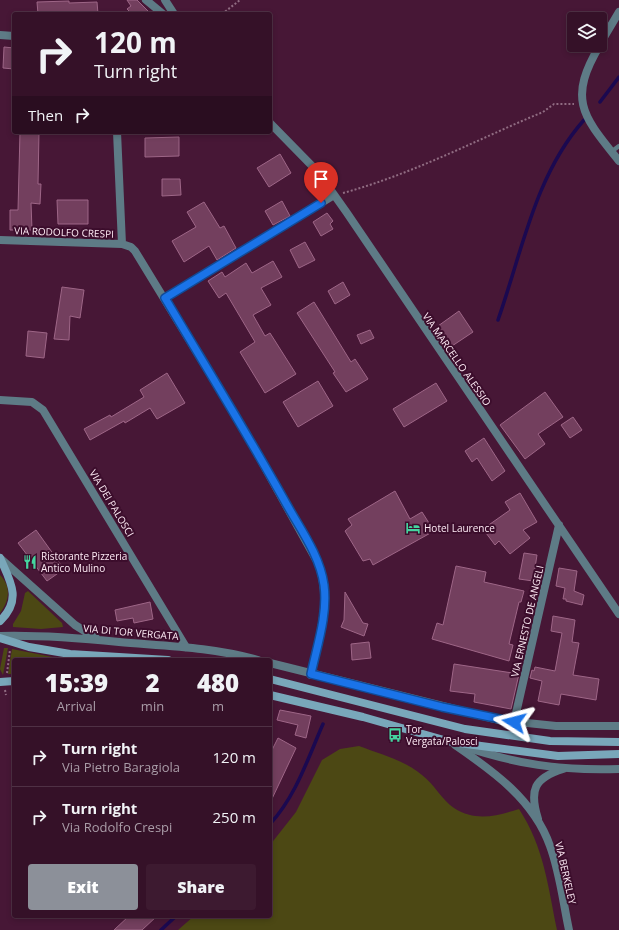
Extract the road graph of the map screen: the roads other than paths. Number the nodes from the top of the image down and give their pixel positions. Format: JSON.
{"nodes":[{"id":1,"x":146,"y":0,"type":"edge"},
{"id":2,"x":165,"y":0,"type":"edge"},
{"id":3,"x":161,"y":12,"type":"edge"},
{"id":4,"x":173,"y":12,"type":"edge"},
{"id":5,"x":619,"y":12,"type":"edge"},
{"id":6,"x":607,"y":33,"type":"edge"},
{"id":7,"x":0,"y":35,"type":"edge"},
{"id":8,"x":12,"y":36,"type":"edge"},
{"id":9,"x":596,"y":52,"type":"edge"},
{"id":10,"x":272,"y":125,"type":"edge"},
{"id":11,"x":117,"y":134,"type":"edge"},
{"id":12,"x":619,"y":146,"type":"edge"},
{"id":13,"x":611,"y":152,"type":"junction"},
{"id":14,"x":619,"y":162,"type":"edge"},
{"id":15,"x":334,"y":195,"type":"junction"},
{"id":16,"x":0,"y":240,"type":"edge"},
{"id":17,"x":122,"y":244,"type":"junction"},
{"id":18,"x":165,"y":298,"type":"junction"},
{"id":19,"x":0,"y":400,"type":"edge"},
{"id":20,"x":559,"y":525,"type":"junction"},
{"id":21,"x":0,"y":558,"type":"edge"},
{"id":22,"x":619,"y":614,"type":"edge"},
{"id":23,"x":0,"y":621,"type":"edge"},
{"id":24,"x":0,"y":637,"type":"edge"},
{"id":25,"x":99,"y":640,"type":"junction"},
{"id":26,"x":186,"y":647,"type":"junction"},
{"id":27,"x":135,"y":658,"type":"edge"},
{"id":28,"x":249,"y":658,"type":"edge"},
{"id":29,"x":272,"y":664,"type":"edge"},
{"id":30,"x":311,"y":674,"type":"junction"},
{"id":31,"x":272,"y":680,"type":"edge"},
{"id":32,"x":12,"y":681,"type":"edge"},
{"id":33,"x":0,"y":682,"type":"edge"},
{"id":34,"x":272,"y":695,"type":"edge"},
{"id":35,"x":514,"y":722,"type":"junction"},
{"id":36,"x":619,"y":726,"type":"edge"},
{"id":37,"x":451,"y":742,"type":"junction"},
{"id":38,"x":619,"y":742,"type":"edge"},
{"id":39,"x":619,"y":754,"type":"edge"},
{"id":40,"x":563,"y":769,"type":"junction"},
{"id":41,"x":619,"y":769,"type":"edge"},
{"id":42,"x":539,"y":823,"type":"junction"},
{"id":43,"x":569,"y":930,"type":"edge"}],
"edges":[{"from":1,"to":3,"type":"street"},
{"from":2,"to":4,"type":"street"},
{"from":5,"to":6,"type":"street"},
{"from":7,"to":8,"type":"street"},
{"from":9,"to":13,"type":"street"},
{"from":10,"to":15,"type":"street","name":"VIA MARCELLO ALESSIO"},
{"from":11,"to":17,"type":"street"},
{"from":12,"to":13,"type":"lane"},
{"from":13,"to":14,"type":"street"},
{"from":15,"to":18,"type":"street"},
{"from":15,"to":20,"type":"street","name":"VIA MARCELLO ALESSIO"},
{"from":16,"to":17,"type":"street","name":"VIA RODOLFO CRESPI"},
{"from":17,"to":18,"type":"street","name":"VIA RODOLFO CRESPI"},
{"from":18,"to":30,"type":"street","name":"VIA RODOLFO CRESPI"},
{"from":19,"to":26,"type":"street","name":"VIA DEI PALOSCI"},
{"from":20,"to":22,"type":"street","name":"VIA MARCELLO ALESSIO"},
{"from":20,"to":35,"type":"street","name":"VIA ERNESTO DE ANGELI"},
{"from":21,"to":23,"type":"main road"},
{"from":21,"to":25,"type":"street"},
{"from":24,"to":25,"type":"street","name":"VIA DI TOR VERGATA"},
{"from":24,"to":27,"type":"main road","name":"VIA DI TOR VERGATA"},
{"from":25,"to":26,"type":"street","name":"VIA DI TOR VERGATA"},
{"from":26,"to":28,"type":"street","name":"VIA DI TOR VERGATA"},
{"from":29,"to":30,"type":"street"},
{"from":30,"to":35,"type":"street"},
{"from":31,"to":38,"type":"main road"},
{"from":32,"to":33,"type":"main road"},
{"from":34,"to":37,"type":"main road"},
{"from":35,"to":36,"type":"street"},
{"from":37,"to":39,"type":"main road"},
{"from":37,"to":40,"type":"street"},
{"from":37,"to":42,"type":"street","name":"VIA BERKELEY"},
{"from":40,"to":41,"type":"street"},
{"from":40,"to":42,"type":"street","name":"VIA BERKELEY"},
{"from":42,"to":43,"type":"street","name":"VIA BERKELEY"}]}
